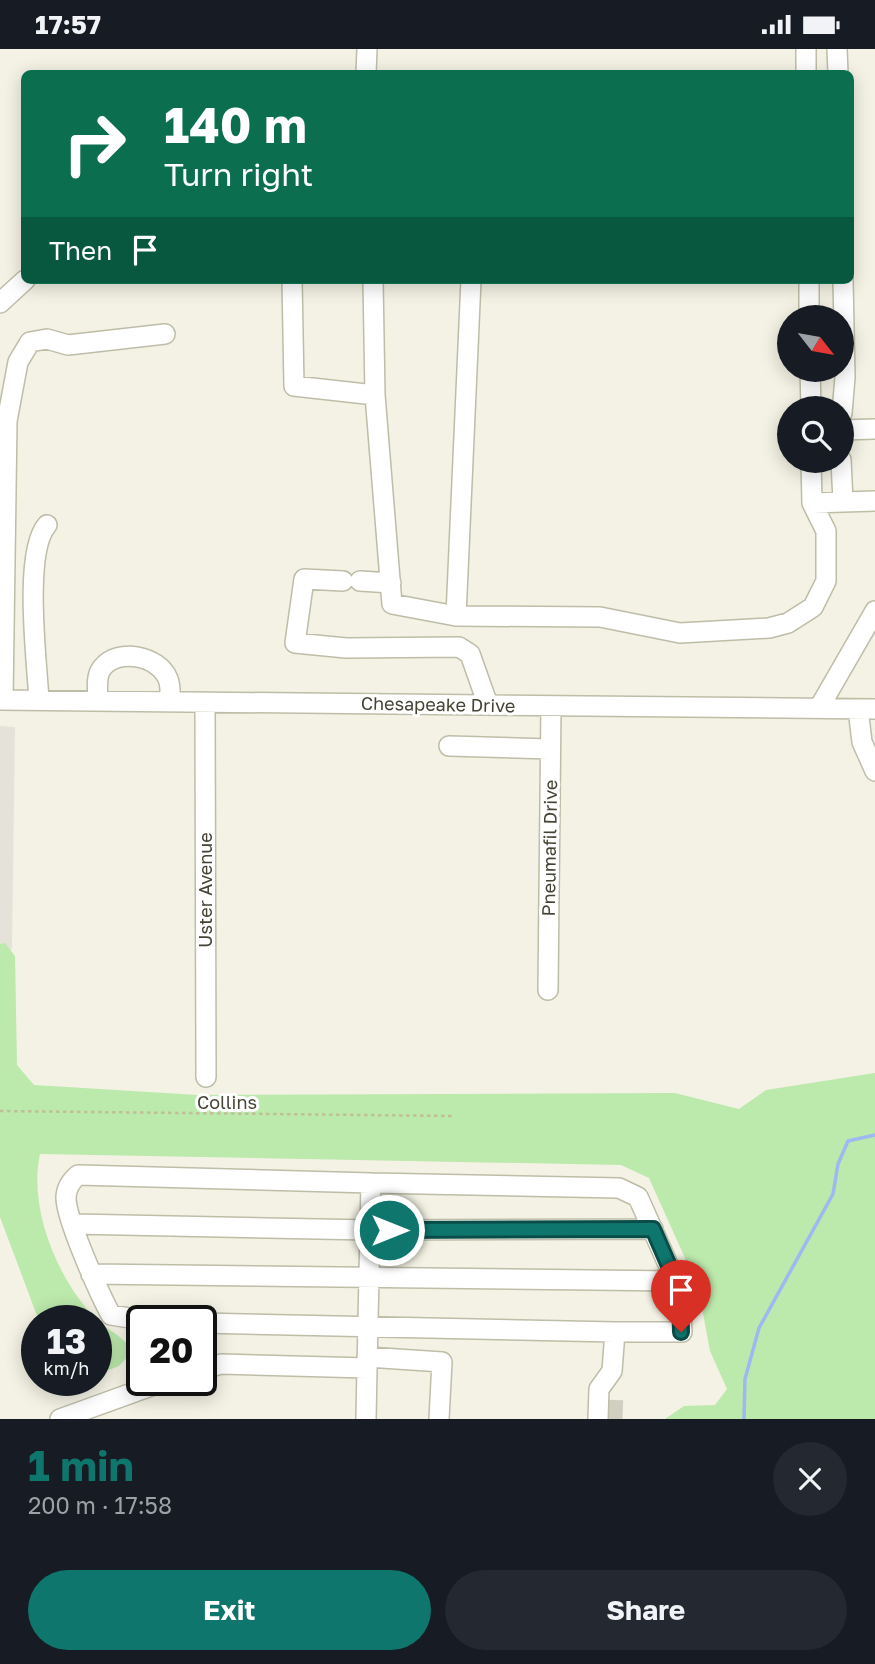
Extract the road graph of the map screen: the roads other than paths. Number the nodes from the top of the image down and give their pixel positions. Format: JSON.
{"nodes":[{"id":1,"x":368,"y":49,"type":"edge"},
{"id":2,"x":806,"y":49,"type":"edge"},
{"id":3,"x":837,"y":49,"type":"edge"},
{"id":4,"x":366,"y":70,"type":"edge"},
{"id":5,"x":806,"y":70,"type":"edge"},
{"id":6,"x":838,"y":70,"type":"edge"},
{"id":7,"x":21,"y":284,"type":"edge"},
{"id":8,"x":292,"y":284,"type":"edge"},
{"id":9,"x":373,"y":284,"type":"edge"},
{"id":10,"x":471,"y":284,"type":"edge"},
{"id":11,"x":809,"y":284,"type":"edge"},
{"id":12,"x":843,"y":284,"type":"edge"},
{"id":13,"x":0,"y":303,"type":"edge"},
{"id":14,"x":809,"y":305,"type":"edge"},
{"id":15,"x":165,"y":334,"type":"dead end"},
{"id":16,"x":375,"y":395,"type":"junction"},
{"id":17,"x":843,"y":396,"type":"edge"},
{"id":18,"x":875,"y":429,"type":"edge"},
{"id":19,"x":854,"y":430,"type":"edge"},
{"id":20,"x":811,"y":473,"type":"edge"},
{"id":21,"x":842,"y":473,"type":"edge"},
{"id":22,"x":875,"y":501,"type":"edge"},
{"id":23,"x":843,"y":502,"type":"junction"},
{"id":24,"x":812,"y":503,"type":"junction"},
{"id":25,"x":47,"y":525,"type":"dead end"},
{"id":26,"x":391,"y":583,"type":"junction"},
{"id":27,"x":875,"y":611,"type":"edge"},
{"id":28,"x":456,"y":616,"type":"junction"},
{"id":29,"x":1,"y":700,"type":"edge"},
{"id":30,"x":39,"y":700,"type":"junction"},
{"id":31,"x":98,"y":701,"type":"junction"},
{"id":32,"x":170,"y":702,"type":"junction"},
{"id":33,"x":205,"y":702,"type":"junction"},
{"id":34,"x":488,"y":705,"type":"junction"},
{"id":35,"x":551,"y":706,"type":"junction"},
{"id":36,"x":819,"y":708,"type":"junction"},
{"id":37,"x":867,"y":709,"type":"edge"},
{"id":38,"x":449,"y":746,"type":"dead end"},
{"id":39,"x":550,"y":750,"type":"junction"},
{"id":40,"x":875,"y":771,"type":"edge"},
{"id":41,"x":548,"y":990,"type":"dead end"},
{"id":42,"x":206,"y":1077,"type":"dead end"},
{"id":43,"x":371,"y":1183,"type":"junction"},
{"id":44,"x":74,"y":1224,"type":"junction"},
{"id":45,"x":653,"y":1229,"type":"junction"},
{"id":46,"x":369,"y":1230,"type":"junction"},
{"id":47,"x":91,"y":1274,"type":"junction"},
{"id":48,"x":368,"y":1278,"type":"junction"},
{"id":49,"x":676,"y":1281,"type":"junction"},
{"id":50,"x":126,"y":1317,"type":"edge"},
{"id":51,"x":217,"y":1323,"type":"edge"},
{"id":52,"x":367,"y":1327,"type":"junction"},
{"id":53,"x":615,"y":1332,"type":"junction"},
{"id":54,"x":367,"y":1363,"type":"junction"},
{"id":55,"x":217,"y":1365,"type":"edge"},
{"id":56,"x":612,"y":1371,"type":"junction"},
{"id":57,"x":614,"y":1391,"type":"tunnel mouth"},
{"id":58,"x":126,"y":1395,"type":"edge"},
{"id":59,"x":60,"y":1419,"type":"edge"},
{"id":60,"x":366,"y":1419,"type":"edge"},
{"id":61,"x":439,"y":1419,"type":"edge"},
{"id":62,"x":598,"y":1419,"type":"edge"}],
"edges":[{"from":1,"to":4,"type":"street"},
{"from":2,"to":5,"type":"street"},
{"from":3,"to":6,"type":"street"},
{"from":7,"to":13,"type":"street"},
{"from":8,"to":16,"type":"street"},
{"from":9,"to":16,"type":"street"},
{"from":10,"to":28,"type":"street"},
{"from":11,"to":14,"type":"street"},
{"from":12,"to":17,"type":"street"},
{"from":15,"to":29,"type":"street"},
{"from":16,"to":26,"type":"street"},
{"from":18,"to":19,"type":"street"},
{"from":20,"to":24,"type":"street"},
{"from":21,"to":23,"type":"street"},
{"from":22,"to":23,"type":"street"},
{"from":23,"to":24,"type":"street"},
{"from":24,"to":28,"type":"street"},
{"from":25,"to":30,"type":"street"},
{"from":26,"to":28,"type":"street"},
{"from":26,"to":34,"type":"street"},
{"from":27,"to":36,"type":"street"},
{"from":29,"to":30,"type":"street","name":"Chesapeake Drive"},
{"from":30,"to":31,"type":"street","name":"Chesapeake Drive"},
{"from":31,"to":32,"type":"street","name":"Chesapeake Drive"},
{"from":31,"to":32,"type":"street"},
{"from":32,"to":33,"type":"street","name":"Chesapeake Drive"},
{"from":33,"to":34,"type":"street","name":"Chesapeake Drive"},
{"from":33,"to":42,"type":"street","name":"Uster Avenue"},
{"from":34,"to":35,"type":"street","name":"Chesapeake Drive"},
{"from":35,"to":36,"type":"street","name":"Chesapeake Drive"},
{"from":35,"to":39,"type":"street","name":"Pneumafil Drive"},
{"from":36,"to":37,"type":"street","name":"Chesapeake Drive"},
{"from":37,"to":40,"type":"street"},
{"from":38,"to":39,"type":"street"},
{"from":39,"to":41,"type":"street","name":"Pneumafil Drive"},
{"from":43,"to":44,"type":"street"},
{"from":43,"to":45,"type":"street"},
{"from":43,"to":46,"type":"street"},
{"from":44,"to":46,"type":"street"},
{"from":44,"to":47,"type":"street"},
{"from":45,"to":46,"type":"street"},
{"from":45,"to":49,"type":"street"},
{"from":46,"to":48,"type":"street"},
{"from":47,"to":48,"type":"street"},
{"from":47,"to":50,"type":"street"},
{"from":48,"to":49,"type":"street"},
{"from":48,"to":52,"type":"street"},
{"from":49,"to":53,"type":"street"},
{"from":51,"to":52,"type":"street"},
{"from":52,"to":53,"type":"street"},
{"from":52,"to":54,"type":"street"},
{"from":53,"to":56,"type":"street"},
{"from":54,"to":55,"type":"street"},
{"from":54,"to":60,"type":"street"},
{"from":54,"to":61,"type":"street"},
{"from":56,"to":57,"type":"street"},
{"from":56,"to":62,"type":"street"},
{"from":58,"to":59,"type":"street"}]}
